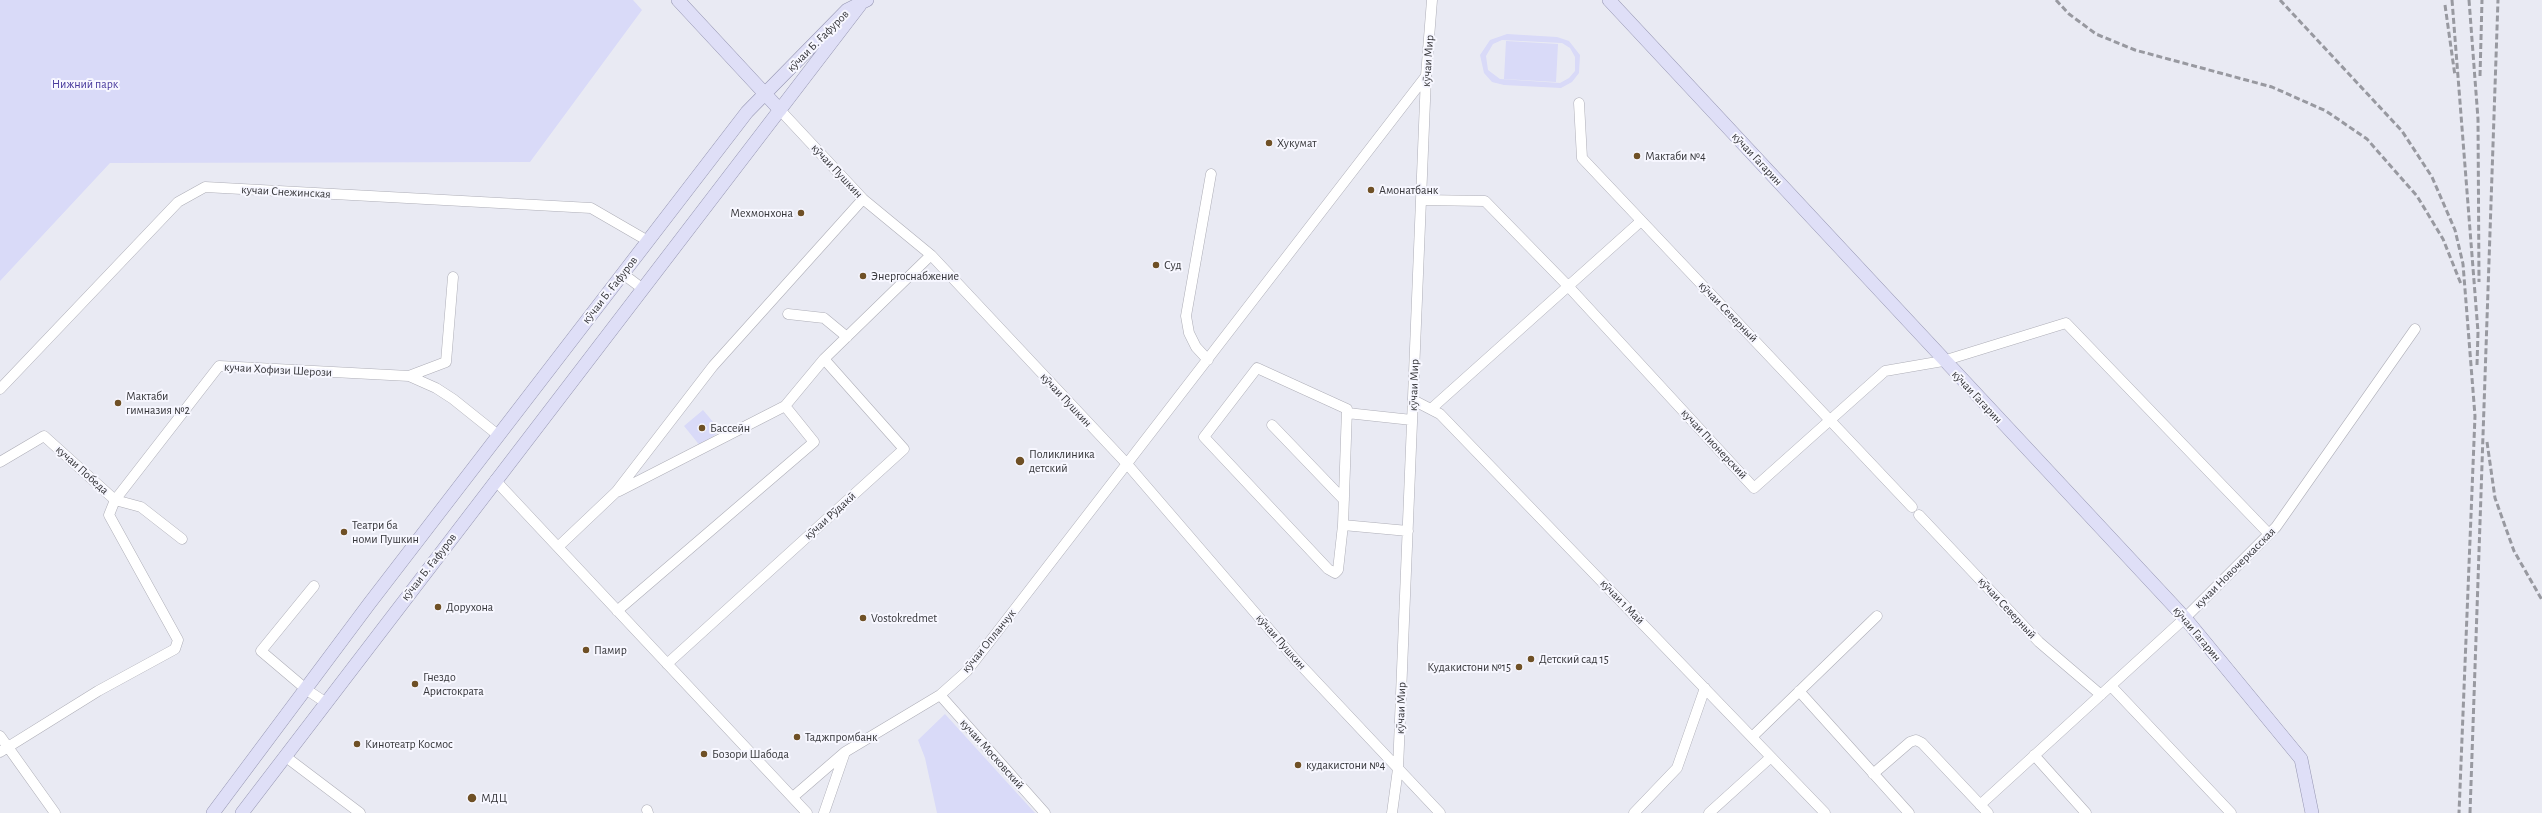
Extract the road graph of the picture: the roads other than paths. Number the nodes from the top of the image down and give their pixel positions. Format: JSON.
{"nodes":[{"id":1,"x":678,"y":0,"type":"edge"},
{"id":2,"x":1432,"y":0,"type":"edge"},
{"id":3,"x":1609,"y":0,"type":"edge"},
{"id":4,"x":864,"y":2,"type":"edge"},
{"id":5,"x":1426,"y":76,"type":"junction"},
{"id":6,"x":765,"y":94,"type":"junction"},
{"id":7,"x":1580,"y":103,"type":"dead end"},
{"id":8,"x":780,"y":110,"type":"junction"},
{"id":9,"x":1211,"y":174,"type":"dead end"},
{"id":10,"x":862,"y":199,"type":"junction"},
{"id":11,"x":1421,"y":200,"type":"junction"},
{"id":12,"x":1641,"y":221,"type":"junction"},
{"id":13,"x":648,"y":241,"type":"junction"},
{"id":14,"x":930,"y":255,"type":"junction"},
{"id":15,"x":623,"y":274,"type":"junction"},
{"id":16,"x":453,"y":277,"type":"dead end"},
{"id":17,"x":1568,"y":286,"type":"junction"},
{"id":18,"x":643,"y":289,"type":"junction"},
{"id":19,"x":788,"y":314,"type":"dead end"},
{"id":20,"x":2415,"y":329,"type":"dead end"},
{"id":21,"x":847,"y":338,"type":"junction"},
{"id":22,"x":824,"y":359,"type":"junction"},
{"id":23,"x":1208,"y":360,"type":"junction"},
{"id":24,"x":1943,"y":360,"type":"junction"},
{"id":25,"x":409,"y":376,"type":"junction"},
{"id":26,"x":0,"y":389,"type":"edge"},
{"id":27,"x":1413,"y":400,"type":"junction"},
{"id":28,"x":784,"y":406,"type":"junction"},
{"id":29,"x":1431,"y":409,"type":"junction"},
{"id":30,"x":1347,"y":413,"type":"junction"},
{"id":31,"x":1412,"y":420,"type":"junction"},
{"id":32,"x":1831,"y":420,"type":"junction"},
{"id":33,"x":1272,"y":425,"type":"dead end"},
{"id":34,"x":498,"y":435,"type":"junction"},
{"id":35,"x":0,"y":462,"type":"edge"},
{"id":36,"x":1127,"y":464,"type":"junction"},
{"id":37,"x":496,"y":480,"type":"junction"},
{"id":38,"x":616,"y":492,"type":"junction"},
{"id":39,"x":115,"y":500,"type":"junction"},
{"id":40,"x":1344,"y":500,"type":"junction"},
{"id":41,"x":1912,"y":507,"type":"dead end"},
{"id":42,"x":1919,"y":515,"type":"dead end"},
{"id":43,"x":1343,"y":524,"type":"junction"},
{"id":44,"x":1408,"y":531,"type":"junction"},
{"id":45,"x":2269,"y":534,"type":"junction"},
{"id":46,"x":182,"y":540,"type":"dead end"},
{"id":47,"x":558,"y":547,"type":"junction"},
{"id":48,"x":314,"y":586,"type":"dead end"},
{"id":49,"x":617,"y":611,"type":"junction"},
{"id":50,"x":1877,"y":616,"type":"dead end"},
{"id":51,"x":2185,"y":618,"type":"junction"},
{"id":52,"x":667,"y":664,"type":"junction"},
{"id":53,"x":2111,"y":686,"type":"junction"},
{"id":54,"x":1705,"y":688,"type":"junction"},
{"id":55,"x":307,"y":690,"type":"junction"},
{"id":56,"x":1799,"y":691,"type":"junction"},
{"id":57,"x":940,"y":695,"type":"junction"},
{"id":58,"x":2101,"y":695,"type":"junction"},
{"id":59,"x":325,"y":702,"type":"junction"},
{"id":60,"x":0,"y":736,"type":"edge"},
{"id":61,"x":1752,"y":737,"type":"junction"},
{"id":62,"x":4,"y":750,"type":"edge"},
{"id":63,"x":845,"y":752,"type":"junction"},
{"id":64,"x":2034,"y":755,"type":"junction"},
{"id":65,"x":286,"y":757,"type":"junction"},
{"id":66,"x":1771,"y":757,"type":"junction"},
{"id":67,"x":1398,"y":769,"type":"junction"},
{"id":68,"x":1873,"y":774,"type":"junction"},
{"id":69,"x":793,"y":797,"type":"junction"},
{"id":70,"x":1980,"y":805,"type":"junction"},
{"id":71,"x":55,"y":813,"type":"edge"},
{"id":72,"x":213,"y":813,"type":"edge"},
{"id":73,"x":242,"y":813,"type":"edge"},
{"id":74,"x":360,"y":813,"type":"edge"},
{"id":75,"x":807,"y":813,"type":"edge"},
{"id":76,"x":824,"y":813,"type":"edge"},
{"id":77,"x":1045,"y":813,"type":"edge"},
{"id":78,"x":1392,"y":813,"type":"edge"},
{"id":79,"x":1440,"y":813,"type":"edge"},
{"id":80,"x":1634,"y":813,"type":"edge"},
{"id":81,"x":1709,"y":813,"type":"edge"},
{"id":82,"x":1826,"y":813,"type":"edge"},
{"id":83,"x":1909,"y":813,"type":"edge"},
{"id":84,"x":1988,"y":813,"type":"edge"},
{"id":85,"x":2086,"y":813,"type":"edge"},
{"id":86,"x":2231,"y":813,"type":"edge"},
{"id":87,"x":2312,"y":813,"type":"edge"}],
"edges":[{"from":1,"to":6,"type":"main road","name":"кӯчаи Пушкин"},
{"from":2,"to":5,"type":"street","name":"кӯчаи Мир"},
{"from":3,"to":24,"type":"main road","name":"кӯчаи Гагарин"},
{"from":4,"to":6,"type":"main road","name":"кӯчаи Б. Ғафуров"},
{"from":4,"to":8,"type":"main road","name":"кӯчаи Б. Ғафуров"},
{"from":5,"to":11,"type":"street","name":"кӯчаи Мир"},
{"from":5,"to":23,"type":"street","name":"кӯчаи Опланчук"},
{"from":6,"to":8,"type":"main road","name":"кӯчаи Пушкин"},
{"from":6,"to":13,"type":"main road","name":"кӯчаи Б. Ғафуров"},
{"from":7,"to":12,"type":"street","name":"кӯчаи Северный"},
{"from":8,"to":10,"type":"street","name":"кӯчаи Пушкин"},
{"from":8,"to":18,"type":"main road","name":"кӯчаи Б. Ғафуров"},
{"from":9,"to":23,"type":"street"},
{"from":10,"to":14,"type":"street","name":"кӯчаи Пушкин"},
{"from":10,"to":38,"type":"street"},
{"from":11,"to":17,"type":"street","name":"кучаи Пионерский"},
{"from":11,"to":27,"type":"street","name":"кӯчаи Мир"},
{"from":12,"to":17,"type":"street"},
{"from":12,"to":32,"type":"street","name":"кӯчаи Северный"},
{"from":13,"to":15,"type":"main road","name":"кӯчаи Б. Ғафуров"},
{"from":13,"to":26,"type":"street","name":"кучаи Снежинская"},
{"from":14,"to":21,"type":"street"},
{"from":14,"to":36,"type":"street","name":"кӯчаи Пушкин"},
{"from":15,"to":18,"type":"street"},
{"from":15,"to":34,"type":"main road","name":"кӯчаи Б. Ғафуров"},
{"from":16,"to":25,"type":"street"},
{"from":17,"to":29,"type":"street"},
{"from":17,"to":32,"type":"street","name":"кучаи Пионерский"},
{"from":18,"to":37,"type":"main road","name":"кӯчаи Б. Ғафуров"},
{"from":19,"to":21,"type":"street"},
{"from":20,"to":45,"type":"street","name":"кучаи Новочеркасская"},
{"from":21,"to":22,"type":"street"},
{"from":22,"to":28,"type":"street"},
{"from":22,"to":52,"type":"street","name":"кӯчаи Рӯдакӣ"},
{"from":23,"to":36,"type":"street","name":"кӯчаи Опланчук"},
{"from":24,"to":32,"type":"street","name":"кучаи Пионерский"},
{"from":24,"to":45,"type":"street","name":"кучаи Пионерский"},
{"from":24,"to":51,"type":"main road","name":"кӯчаи Гагарин"},
{"from":25,"to":34,"type":"street"},
{"from":25,"to":39,"type":"street","name":"кучаи Хофизи Шерози"},
{"from":27,"to":29,"type":"street","name":"кӯчаи 1 Май"},
{"from":27,"to":31,"type":"street","name":"кӯчаи Мир"},
{"from":28,"to":38,"type":"street"},
{"from":28,"to":49,"type":"street"},
{"from":29,"to":54,"type":"street","name":"кӯчаи 1 Май"},
{"from":30,"to":31,"type":"street"},
{"from":30,"to":40,"type":"street"},
{"from":30,"to":43,"type":"street"},
{"from":31,"to":44,"type":"street","name":"кӯчаи Мир"},
{"from":32,"to":41,"type":"street","name":"кӯчаи Северный"},
{"from":33,"to":40,"type":"street"},
{"from":34,"to":55,"type":"main road","name":"кӯчаи Б. Ғафуров"},
{"from":35,"to":39,"type":"street","name":"кучаи Победа"},
{"from":36,"to":57,"type":"street","name":"кӯчаи Опланчук"},
{"from":36,"to":67,"type":"street","name":"кӯчаи Пушкин"},
{"from":37,"to":47,"type":"street"},
{"from":37,"to":59,"type":"main road","name":"кӯчаи Б. Ғафуров"},
{"from":38,"to":47,"type":"street"},
{"from":39,"to":46,"type":"street","name":"кучаи Победа"},
{"from":39,"to":62,"type":"street"},
{"from":40,"to":43,"type":"street"},
{"from":42,"to":58,"type":"street","name":"кӯчаи Северный"},
{"from":43,"to":44,"type":"street"},
{"from":44,"to":67,"type":"street","name":"кӯчаи Мир"},
{"from":45,"to":51,"type":"street","name":"кучаи Новочеркасская"},
{"from":47,"to":49,"type":"street"},
{"from":48,"to":55,"type":"street"},
{"from":49,"to":52,"type":"street"},
{"from":50,"to":56,"type":"street"},
{"from":51,"to":53,"type":"street","name":"кучаи Новочеркасская"},
{"from":51,"to":87,"type":"main road","name":"кӯчаи Гагарин"},
{"from":52,"to":69,"type":"street"},
{"from":53,"to":58,"type":"street","name":"кучаи Новочеркасская"},
{"from":53,"to":86,"type":"street"},
{"from":54,"to":61,"type":"street","name":"кӯчаи 1 Май"},
{"from":54,"to":80,"type":"street"},
{"from":55,"to":59,"type":"street"},
{"from":55,"to":72,"type":"main road","name":"кӯчаи Б. Ғафуров"},
{"from":56,"to":61,"type":"street"},
{"from":56,"to":68,"type":"street"},
{"from":57,"to":63,"type":"street","name":"кӯчаи Опланчук"},
{"from":57,"to":77,"type":"street","name":"кучаи Московский"},
{"from":58,"to":64,"type":"street","name":"кучаи Новочеркасская"},
{"from":59,"to":65,"type":"main road","name":"кӯчаи Б. Ғафуров"},
{"from":60,"to":62,"type":"street"},
{"from":61,"to":66,"type":"street","name":"кӯчаи 1 Май"},
{"from":62,"to":71,"type":"street"},
{"from":63,"to":69,"type":"street","name":"кӯчаи Опланчук"},
{"from":63,"to":76,"type":"street"},
{"from":64,"to":70,"type":"street","name":"кучаи Новочеркасская"},
{"from":64,"to":85,"type":"street"},
{"from":65,"to":73,"type":"main road","name":"кӯчаи Б. Ғафуров"},
{"from":65,"to":74,"type":"street"},
{"from":66,"to":81,"type":"street"},
{"from":66,"to":82,"type":"street","name":"кӯчаи 1 Май"},
{"from":67,"to":78,"type":"street"},
{"from":67,"to":79,"type":"street","name":"кӯчаи Пушкин"},
{"from":68,"to":70,"type":"street"},
{"from":68,"to":83,"type":"street"},
{"from":69,"to":75,"type":"street"},
{"from":70,"to":84,"type":"street"}]}
